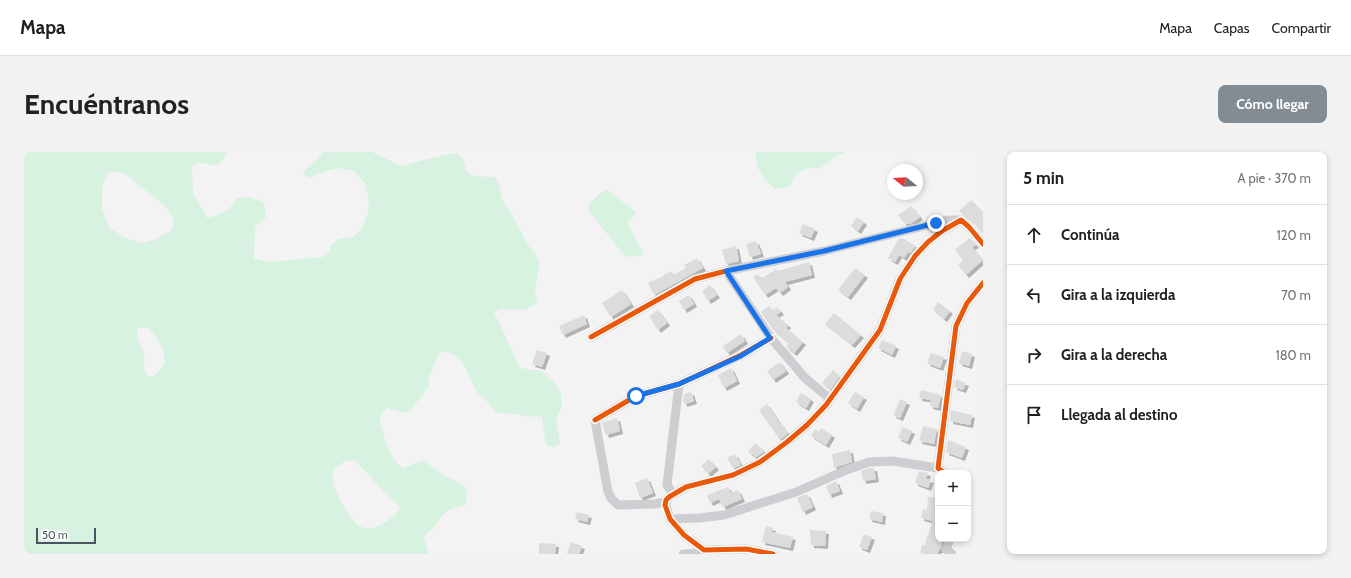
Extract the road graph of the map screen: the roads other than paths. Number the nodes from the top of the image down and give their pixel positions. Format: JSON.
{"nodes":[{"id":1,"x":961,"y":220,"type":"junction"},
{"id":2,"x":983,"y":244,"type":"edge"},
{"id":3,"x":726,"y":271,"type":"junction"},
{"id":4,"x":983,"y":283,"type":"edge"},
{"id":5,"x":591,"y":337,"type":"dead end"},
{"id":6,"x":770,"y":338,"type":"junction"},
{"id":7,"x":679,"y":384,"type":"junction"},
{"id":8,"x":830,"y":399,"type":"junction"},
{"id":9,"x":941,"y":470,"type":"edge"},
{"id":10,"x":673,"y":494,"type":"junction"},
{"id":11,"x":665,"y":502,"type":"junction"},
{"id":12,"x":670,"y":519,"type":"junction"},
{"id":13,"x":949,"y":542,"type":"edge"},
{"id":14,"x":704,"y":550,"type":"junction"},
{"id":15,"x":947,"y":552,"type":"edge"},
{"id":16,"x":683,"y":554,"type":"edge"},
{"id":17,"x":773,"y":554,"type":"edge"}],
"edges":[{"from":1,"to":2,"type":"street"},
{"from":1,"to":3,"type":"street"},
{"from":1,"to":8,"type":"street"},
{"from":3,"to":5,"type":"street"},
{"from":3,"to":6,"type":"street"},
{"from":4,"to":9,"type":"street"},
{"from":6,"to":7,"type":"street"},
{"from":6,"to":8,"type":"street"},
{"from":7,"to":10,"type":"street"},
{"from":7,"to":11,"type":"street"},
{"from":8,"to":10,"type":"street"},
{"from":9,"to":12,"type":"street"},
{"from":10,"to":11,"type":"street"},
{"from":11,"to":12,"type":"street"},
{"from":12,"to":14,"type":"street"},
{"from":13,"to":15,"type":"street"},
{"from":14,"to":16,"type":"street"},
{"from":14,"to":17,"type":"street"}]}
